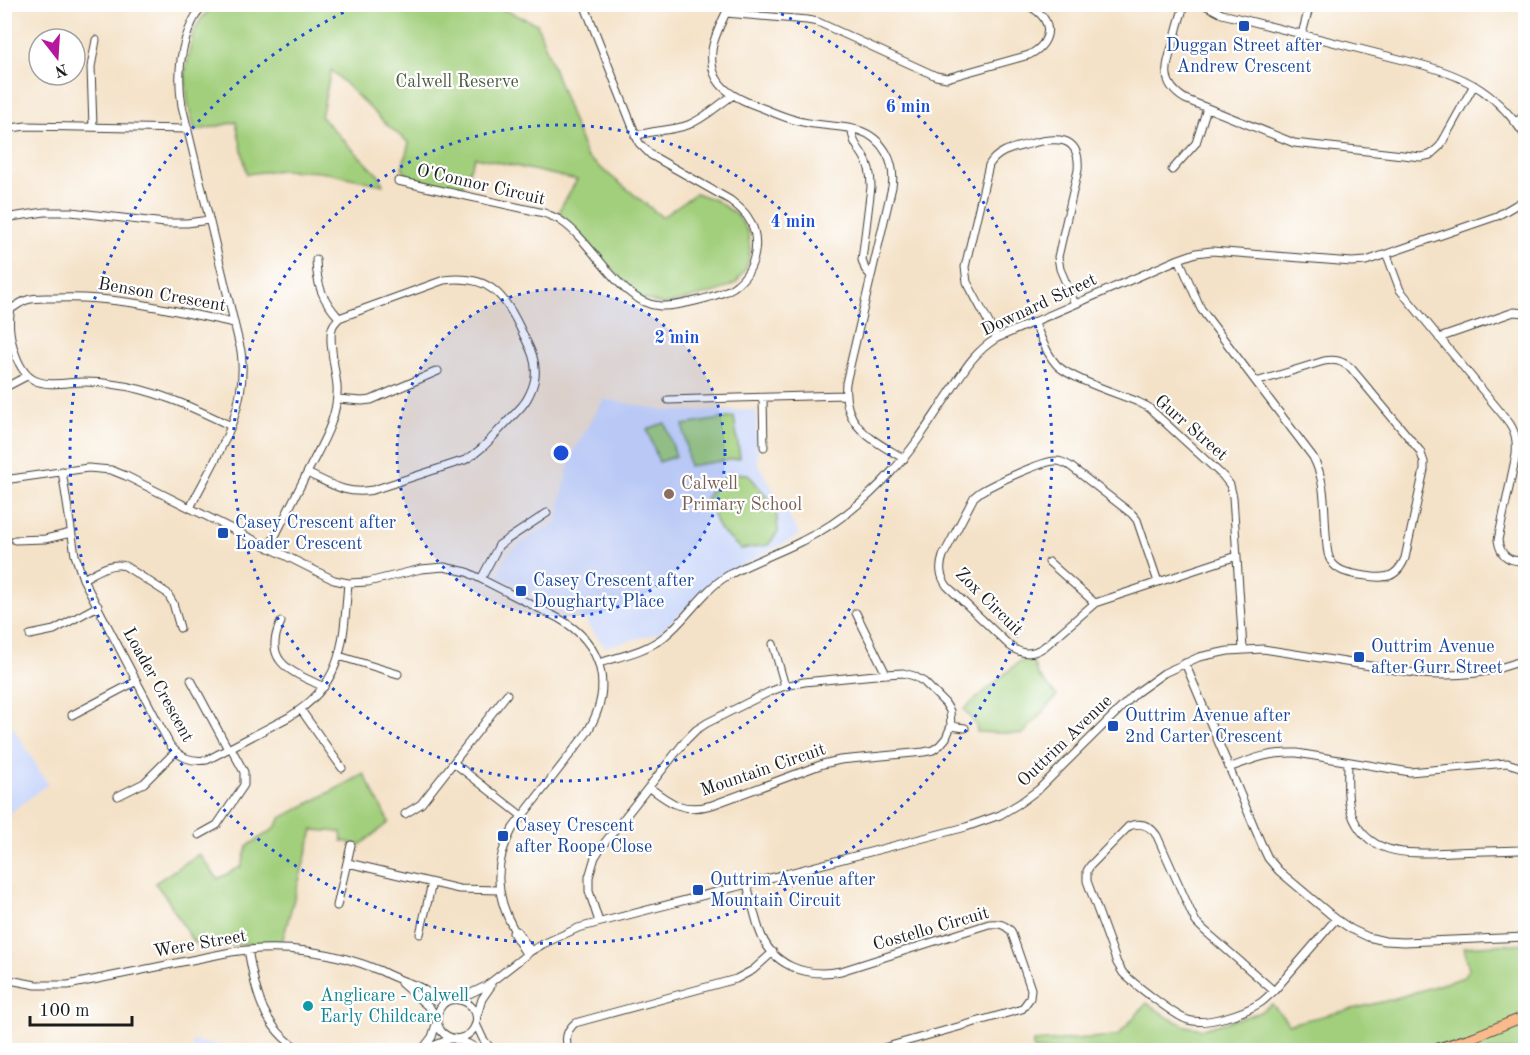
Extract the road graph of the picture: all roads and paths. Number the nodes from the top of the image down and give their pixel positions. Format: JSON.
{"nodes":[{"id":1,"x":203,"y":4,"type":"edge"},
{"id":2,"x":584,"y":4,"type":"edge"},
{"id":3,"x":730,"y":4,"type":"edge"},
{"id":4,"x":1023,"y":4,"type":"edge"},
{"id":5,"x":1185,"y":4,"type":"edge"},
{"id":6,"x":1203,"y":4,"type":"edge"},
{"id":7,"x":1310,"y":4,"type":"edge"},
{"id":8,"x":1519,"y":4,"type":"edge"},
{"id":9,"x":1526,"y":10,"type":"edge"},
{"id":10,"x":726,"y":13,"type":"junction"},
{"id":11,"x":1302,"y":34,"type":"junction"},
{"id":12,"x":96,"y":40,"type":"dead end"},
{"id":13,"x":1474,"y":85,"type":"junction"},
{"id":14,"x":732,"y":96,"type":"junction"},
{"id":15,"x":1207,"y":108,"type":"junction"},
{"id":16,"x":1526,"y":114,"type":"edge"},
{"id":17,"x":1516,"y":122,"type":"junction"},
{"id":18,"x":93,"y":127,"type":"junction"},
{"id":19,"x":4,"y":129,"type":"edge"},
{"id":20,"x":188,"y":129,"type":"junction"},
{"id":21,"x":852,"y":129,"type":"junction"},
{"id":22,"x":636,"y":136,"type":"junction"},
{"id":23,"x":1526,"y":137,"type":"edge"},
{"id":24,"x":1172,"y":170,"type":"dead end"},
{"id":25,"x":398,"y":181,"type":"dead end"},
{"id":26,"x":1526,"y":199,"type":"edge"},
{"id":27,"x":4,"y":218,"type":"edge"},
{"id":28,"x":209,"y":220,"type":"junction"},
{"id":29,"x":1387,"y":255,"type":"junction"},
{"id":30,"x":1179,"y":259,"type":"junction"},
{"id":31,"x":316,"y":260,"type":"dead end"},
{"id":32,"x":871,"y":276,"type":"junction"},
{"id":33,"x":1075,"y":304,"type":"junction"},
{"id":34,"x":8,"y":309,"type":"edge"},
{"id":35,"x":1526,"y":313,"type":"edge"},
{"id":36,"x":339,"y":318,"type":"junction"},
{"id":37,"x":1034,"y":322,"type":"junction"},
{"id":38,"x":234,"y":323,"type":"junction"},
{"id":39,"x":997,"y":338,"type":"junction"},
{"id":40,"x":1439,"y":338,"type":"junction"},
{"id":41,"x":438,"y":371,"type":"dead end"},
{"id":42,"x":27,"y":376,"type":"junction"},
{"id":43,"x":1256,"y":382,"type":"junction"},
{"id":44,"x":4,"y":388,"type":"edge"},
{"id":45,"x":844,"y":395,"type":"junction"},
{"id":46,"x":763,"y":398,"type":"junction"},
{"id":47,"x":337,"y":399,"type":"junction"},
{"id":48,"x":669,"y":400,"type":"dead end"},
{"id":49,"x":231,"y":426,"type":"junction"},
{"id":50,"x":764,"y":447,"type":"dead end"},
{"id":51,"x":904,"y":459,"type":"junction"},
{"id":52,"x":62,"y":471,"type":"junction"},
{"id":53,"x":307,"y":473,"type":"junction"},
{"id":54,"x":4,"y":480,"type":"edge"},
{"id":55,"x":190,"y":508,"type":"junction"},
{"id":56,"x":547,"y":513,"type":"dead end"},
{"id":57,"x":71,"y":533,"type":"junction"},
{"id":58,"x":15,"y":540,"type":"dead end"},
{"id":59,"x":269,"y":549,"type":"junction"},
{"id":60,"x":1237,"y":556,"type":"junction"},
{"id":61,"x":1526,"y":560,"type":"edge"},
{"id":62,"x":1049,"y":562,"type":"dead end"},
{"id":63,"x":84,"y":579,"type":"junction"},
{"id":64,"x":481,"y":579,"type":"junction"},
{"id":65,"x":1158,"y":582,"type":"junction"},
{"id":66,"x":348,"y":583,"type":"junction"},
{"id":67,"x":1095,"y":603,"type":"junction"},
{"id":68,"x":98,"y":606,"type":"junction"},
{"id":69,"x":856,"y":613,"type":"dead end"},
{"id":70,"x":281,"y":622,"type":"dead end"},
{"id":71,"x":180,"y":628,"type":"dead end"},
{"id":72,"x":30,"y":635,"type":"dead end"},
{"id":73,"x":773,"y":644,"type":"dead end"},
{"id":74,"x":1243,"y":649,"type":"junction"},
{"id":75,"x":339,"y":656,"type":"junction"},
{"id":76,"x":1526,"y":659,"type":"edge"},
{"id":77,"x":599,"y":663,"type":"junction"},
{"id":78,"x":1185,"y":663,"type":"junction"},
{"id":79,"x":398,"y":674,"type":"dead end"},
{"id":80,"x":886,"y":674,"type":"junction"},
{"id":81,"x":191,"y":680,"type":"dead end"},
{"id":82,"x":137,"y":681,"type":"junction"},
{"id":83,"x":785,"y":686,"type":"junction"},
{"id":84,"x":324,"y":687,"type":"junction"},
{"id":85,"x":507,"y":694,"type":"dead end"},
{"id":86,"x":300,"y":710,"type":"junction"},
{"id":87,"x":72,"y":715,"type":"dead end"},
{"id":88,"x":951,"y":726,"type":"junction"},
{"id":89,"x":965,"y":728,"type":"dead end"},
{"id":90,"x":230,"y":748,"type":"junction"},
{"id":91,"x":175,"y":752,"type":"junction"},
{"id":92,"x":1348,"y":762,"type":"junction"},
{"id":93,"x":454,"y":763,"type":"junction"},
{"id":94,"x":342,"y":768,"type":"dead end"},
{"id":95,"x":1229,"y":768,"type":"junction"},
{"id":96,"x":1526,"y":772,"type":"edge"},
{"id":97,"x":649,"y":787,"type":"junction"},
{"id":98,"x":117,"y":796,"type":"dead end"},
{"id":99,"x":405,"y":814,"type":"dead end"},
{"id":100,"x":522,"y":816,"type":"junction"},
{"id":101,"x":199,"y":835,"type":"dead end"},
{"id":102,"x":351,"y":845,"type":"dead end"},
{"id":103,"x":1526,"y":848,"type":"edge"},
{"id":104,"x":348,"y":863,"type":"junction"},
{"id":105,"x":432,"y":883,"type":"junction"},
{"id":106,"x":747,"y":884,"type":"junction"},
{"id":107,"x":499,"y":890,"type":"junction"},
{"id":108,"x":337,"y":906,"type":"dead end"},
{"id":109,"x":1336,"y":919,"type":"junction"},
{"id":110,"x":599,"y":922,"type":"junction"},
{"id":111,"x":420,"y":934,"type":"dead end"},
{"id":112,"x":1526,"y":937,"type":"edge"},
{"id":113,"x":248,"y":950,"type":"junction"},
{"id":114,"x":529,"y":952,"type":"junction"},
{"id":115,"x":773,"y":952,"type":"junction"},
{"id":116,"x":4,"y":979,"type":"edge"},
{"id":117,"x":496,"y":979,"type":"junction"},
{"id":118,"x":397,"y":980,"type":"junction"},
{"id":119,"x":1274,"y":991,"type":"junction"},
{"id":120,"x":454,"y":999,"type":"junction"},
{"id":121,"x":1526,"y":1016,"type":"edge"},
{"id":122,"x":437,"y":1020,"type":"junction"},
{"id":123,"x":476,"y":1021,"type":"junction"},
{"id":124,"x":454,"y":1038,"type":"junction"},
{"id":125,"x":300,"y":1050,"type":"edge"},
{"id":126,"x":422,"y":1050,"type":"edge"},
{"id":127,"x":477,"y":1050,"type":"edge"},
{"id":128,"x":492,"y":1050,"type":"edge"},
{"id":129,"x":568,"y":1050,"type":"edge"},
{"id":130,"x":876,"y":1050,"type":"edge"},
{"id":131,"x":1432,"y":1050,"type":"edge"}],
"edges":[{"from":1,"to":20,"type":"street"},
{"from":2,"to":22,"type":"street","name":"O'Connor Circuit"},
{"from":3,"to":10,"type":"street"},
{"from":4,"to":10,"type":"street"},
{"from":5,"to":15,"type":"street"},
{"from":6,"to":11,"type":"street"},
{"from":7,"to":11,"type":"street"},
{"from":8,"to":9,"type":"street"},
{"from":10,"to":14,"type":"street"},
{"from":11,"to":13,"type":"street"},
{"from":12,"to":18,"type":"street"},
{"from":13,"to":15,"type":"street"},
{"from":13,"to":17,"type":"street"},
{"from":14,"to":21,"type":"street"},
{"from":14,"to":22,"type":"street"},
{"from":15,"to":24,"type":"street"},
{"from":16,"to":17,"type":"street"},
{"from":17,"to":23,"type":"street"},
{"from":18,"to":19,"type":"street"},
{"from":18,"to":20,"type":"street"},
{"from":20,"to":28,"type":"street"},
{"from":21,"to":32,"type":"street"},
{"from":21,"to":32,"type":"street"},
{"from":22,"to":25,"type":"street","name":"O'Connor Circuit"},
{"from":26,"to":29,"type":"street","name":"Downard Street"},
{"from":27,"to":28,"type":"street"},
{"from":28,"to":38,"type":"street"},
{"from":29,"to":30,"type":"street","name":"Downard Street"},
{"from":29,"to":40,"type":"street"},
{"from":30,"to":33,"type":"street","name":"Downard Street"},
{"from":30,"to":43,"type":"street"},
{"from":31,"to":36,"type":"street"},
{"from":32,"to":45,"type":"street"},
{"from":33,"to":37,"type":"street","name":"Downard Street"},
{"from":33,"to":39,"type":"street"},
{"from":34,"to":38,"type":"street","name":"Benson Crescent"},
{"from":34,"to":42,"type":"street","name":"Benson Crescent"},
{"from":35,"to":40,"type":"street"},
{"from":36,"to":47,"type":"street"},
{"from":36,"to":53,"type":"street"},
{"from":37,"to":39,"type":"street","name":"Downard Street"},
{"from":37,"to":60,"type":"street","name":"Gurr Street"},
{"from":38,"to":49,"type":"street"},
{"from":39,"to":51,"type":"street","name":"Downard Street"},
{"from":40,"to":61,"type":"street"},
{"from":41,"to":47,"type":"street"},
{"from":42,"to":44,"type":"street"},
{"from":42,"to":49,"type":"street"},
{"from":43,"to":43,"type":"street"},
{"from":45,"to":46,"type":"street"},
{"from":45,"to":51,"type":"street"},
{"from":46,"to":48,"type":"street"},
{"from":46,"to":50,"type":"street"},
{"from":47,"to":53,"type":"street"},
{"from":49,"to":55,"type":"street"},
{"from":51,"to":77,"type":"street","name":"Downard Street"},
{"from":52,"to":54,"type":"street"},
{"from":52,"to":55,"type":"street"},
{"from":52,"to":57,"type":"street","name":"Loader Crescent"},
{"from":53,"to":59,"type":"street"},
{"from":55,"to":59,"type":"street"},
{"from":56,"to":64,"type":"street"},
{"from":57,"to":58,"type":"street"},
{"from":57,"to":63,"type":"street","name":"Loader Crescent"},
{"from":59,"to":66,"type":"street"},
{"from":60,"to":65,"type":"street","name":"Zox Circuit"},
{"from":60,"to":74,"type":"street","name":"Gurr Street"},
{"from":62,"to":67,"type":"street"},
{"from":63,"to":68,"type":"street","name":"Loader Crescent"},
{"from":63,"to":71,"type":"street"},
{"from":64,"to":66,"type":"street"},
{"from":64,"to":77,"type":"street"},
{"from":65,"to":67,"type":"street","name":"Zox Circuit"},
{"from":65,"to":67,"type":"street","name":"Zox Circuit"},
{"from":66,"to":75,"type":"street","name":"Loader Crescent"},
{"from":68,"to":72,"type":"street"},
{"from":68,"to":82,"type":"street","name":"Loader Crescent"},
{"from":69,"to":80,"type":"street"},
{"from":70,"to":84,"type":"street"},
{"from":73,"to":83,"type":"street"},
{"from":74,"to":76,"type":"street","name":"Outtrim Avenue"},
{"from":74,"to":78,"type":"street","name":"Outtrim Avenue"},
{"from":75,"to":79,"type":"street"},
{"from":75,"to":84,"type":"street","name":"Loader Crescent"},
{"from":77,"to":100,"type":"street"},
{"from":78,"to":95,"type":"street"},
{"from":78,"to":106,"type":"street","name":"Outtrim Avenue"},
{"from":80,"to":83,"type":"street"},
{"from":80,"to":88,"type":"street"},
{"from":81,"to":90,"type":"street"},
{"from":82,"to":87,"type":"street"},
{"from":82,"to":91,"type":"street","name":"Loader Crescent"},
{"from":83,"to":97,"type":"street"},
{"from":84,"to":86,"type":"street","name":"Loader Crescent"},
{"from":85,"to":93,"type":"street"},
{"from":86,"to":90,"type":"street","name":"Loader Crescent"},
{"from":86,"to":94,"type":"street"},
{"from":88,"to":89,"type":"street"},
{"from":88,"to":97,"type":"street","name":"Mountain Circuit"},
{"from":90,"to":91,"type":"street","name":"Loader Crescent"},
{"from":90,"to":101,"type":"street"},
{"from":91,"to":98,"type":"street"},
{"from":92,"to":95,"type":"street"},
{"from":92,"to":96,"type":"street"},
{"from":92,"to":103,"type":"street"},
{"from":93,"to":99,"type":"street"},
{"from":93,"to":100,"type":"street"},
{"from":95,"to":109,"type":"street"},
{"from":97,"to":110,"type":"street"},
{"from":100,"to":107,"type":"street"},
{"from":102,"to":104,"type":"street"},
{"from":104,"to":105,"type":"street"},
{"from":104,"to":108,"type":"street"},
{"from":105,"to":107,"type":"street"},
{"from":105,"to":111,"type":"street"},
{"from":106,"to":110,"type":"street","name":"Outtrim Avenue"},
{"from":106,"to":115,"type":"street","name":"Costello Circuit"},
{"from":107,"to":114,"type":"street"},
{"from":109,"to":112,"type":"street"},
{"from":109,"to":119,"type":"street"},
{"from":110,"to":114,"type":"street","name":"Outtrim Avenue"},
{"from":113,"to":116,"type":"street","name":"Were Street"},
{"from":113,"to":118,"type":"street","name":"Were Street"},
{"from":113,"to":125,"type":"street"},
{"from":114,"to":117,"type":"street","name":"Outtrim Avenue"},
{"from":115,"to":129,"type":"street"},
{"from":115,"to":130,"type":"street","name":"Costello Circuit"},
{"from":117,"to":120,"type":"street","name":"Outtrim Avenue"},
{"from":117,"to":123,"type":"street","name":"Outtrim Avenue"},
{"from":118,"to":120,"type":"street","name":"Were Street"},
{"from":118,"to":122,"type":"street","name":"Were Street"},
{"from":119,"to":119,"type":"street"},
{"from":120,"to":122,"type":"street"},
{"from":120,"to":123,"type":"street"},
{"from":121,"to":131,"type":"main road"},
{"from":122,"to":124,"type":"street"},
{"from":122,"to":126,"type":"street"},
{"from":123,"to":124,"type":"street"},
{"from":123,"to":128,"type":"street"},
{"from":124,"to":126,"type":"street"},
{"from":124,"to":127,"type":"street"}]}
